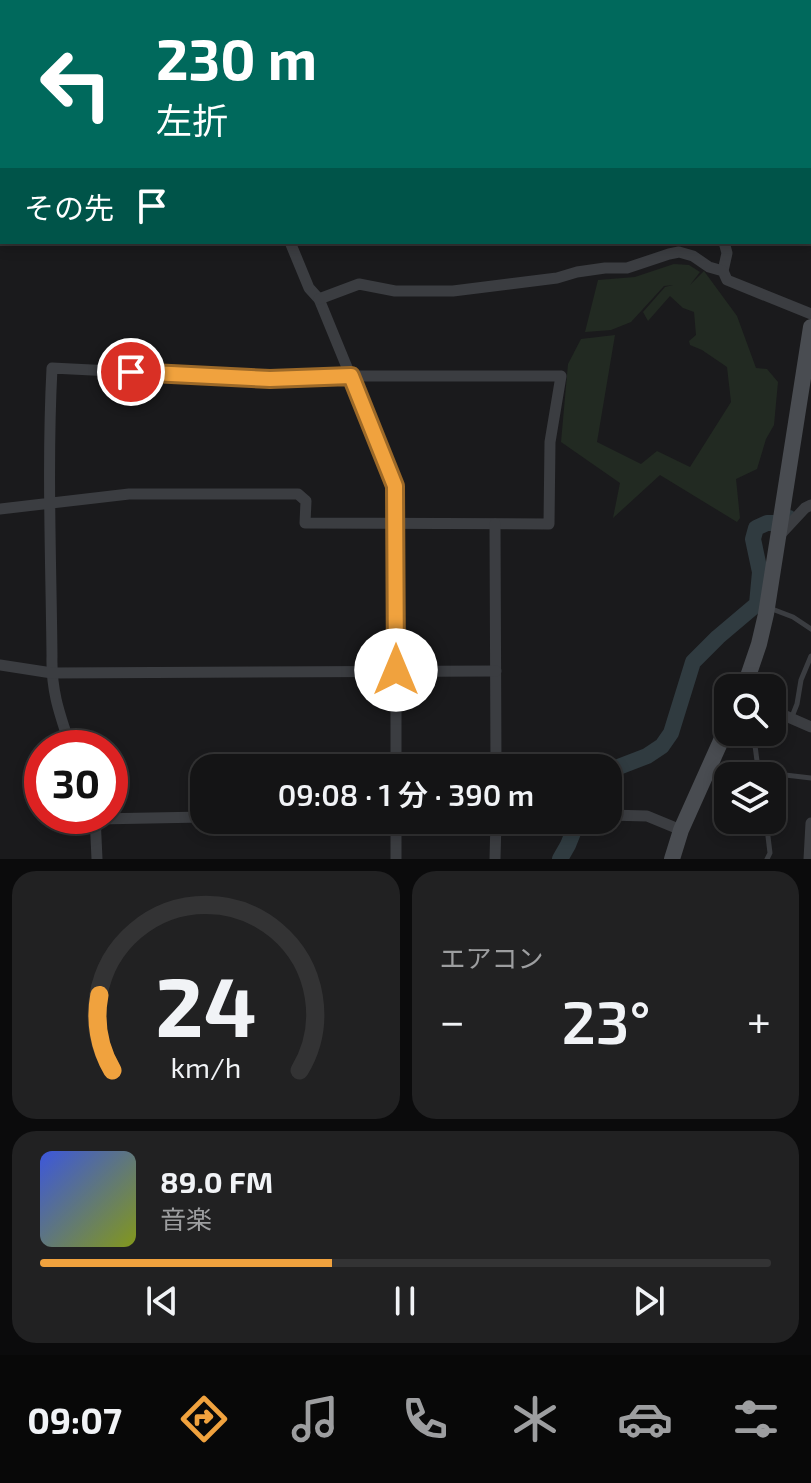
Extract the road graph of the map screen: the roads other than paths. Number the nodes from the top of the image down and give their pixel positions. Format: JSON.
{"nodes":[{"id":1,"x":291,"y":244,"type":"edge"},
{"id":2,"x":725,"y":244,"type":"edge"},
{"id":3,"x":723,"y":271,"type":"junction"},
{"id":4,"x":319,"y":299,"type":"junction"},
{"id":5,"x":811,"y":314,"type":"edge"},
{"id":6,"x":811,"y":327,"type":"edge"},
{"id":7,"x":351,"y":376,"type":"junction"},
{"id":8,"x":51,"y":502,"type":"junction"},
{"id":9,"x":811,"y":505,"type":"edge"},
{"id":10,"x":0,"y":509,"type":"edge"},
{"id":11,"x":395,"y":524,"type":"junction"},
{"id":12,"x":495,"y":524,"type":"junction"},
{"id":13,"x":778,"y":537,"type":"junction"},
{"id":14,"x":767,"y":608,"type":"junction"},
{"id":15,"x":811,"y":629,"type":"edge"},
{"id":16,"x":811,"y":656,"type":"edge"},
{"id":17,"x":0,"y":665,"type":"edge"},
{"id":18,"x":396,"y":670,"type":"junction"},
{"id":19,"x":496,"y":671,"type":"junction"},
{"id":20,"x":52,"y":673,"type":"junction"},
{"id":21,"x":749,"y":674,"type":"edge"},
{"id":22,"x":786,"y":717,"type":"edge"},
{"id":23,"x":791,"y":719,"type":"junction"},
{"id":24,"x":811,"y":727,"type":"edge"},
{"id":25,"x":65,"y":730,"type":"edge"},
{"id":26,"x":719,"y":746,"type":"edge"},
{"id":27,"x":396,"y":754,"type":"edge"},
{"id":28,"x":496,"y":754,"type":"edge"},
{"id":29,"x":786,"y":776,"type":"edge"},
{"id":30,"x":811,"y":778,"type":"edge"},
{"id":31,"x":622,"y":815,"type":"edge"},
{"id":32,"x":128,"y":817,"type":"edge"},
{"id":33,"x":190,"y":817,"type":"edge"},
{"id":34,"x":811,"y":823,"type":"edge"},
{"id":35,"x":681,"y":830,"type":"junction"},
{"id":36,"x":96,"y":834,"type":"edge"},
{"id":37,"x":396,"y":834,"type":"edge"},
{"id":38,"x":496,"y":834,"type":"edge"},
{"id":39,"x":768,"y":834,"type":"edge"},
{"id":40,"x":97,"y":859,"type":"edge"},
{"id":41,"x":396,"y":859,"type":"edge"},
{"id":42,"x":495,"y":859,"type":"edge"},
{"id":43,"x":672,"y":859,"type":"edge"},
{"id":44,"x":767,"y":859,"type":"edge"},
{"id":45,"x":809,"y":859,"type":"edge"}],
"edges":[{"from":1,"to":4,"type":"street"},
{"from":2,"to":3,"type":"street"},
{"from":3,"to":4,"type":"street"},
{"from":3,"to":5,"type":"street"},
{"from":4,"to":7,"type":"street"},
{"from":6,"to":13,"type":"street"},
{"from":7,"to":8,"type":"street"},
{"from":7,"to":11,"type":"street"},
{"from":7,"to":12,"type":"street"},
{"from":8,"to":10,"type":"street"},
{"from":8,"to":11,"type":"street"},
{"from":8,"to":20,"type":"street"},
{"from":9,"to":13,"type":"street"},
{"from":11,"to":12,"type":"street"},
{"from":11,"to":18,"type":"street"},
{"from":12,"to":19,"type":"street"},
{"from":13,"to":14,"type":"street"},
{"from":14,"to":15,"type":"lane"},
{"from":14,"to":21,"type":"street"},
{"from":16,"to":23,"type":"lane"},
{"from":17,"to":20,"type":"street"},
{"from":18,"to":19,"type":"street"},
{"from":18,"to":20,"type":"street"},
{"from":18,"to":27,"type":"street"},
{"from":19,"to":28,"type":"street"},
{"from":20,"to":25,"type":"street"},
{"from":22,"to":23,"type":"street"},
{"from":23,"to":24,"type":"street"},
{"from":26,"to":35,"type":"street"},
{"from":29,"to":30,"type":"lane"},
{"from":31,"to":35,"type":"street"},
{"from":32,"to":33,"type":"street"},
{"from":34,"to":45,"type":"street"},
{"from":35,"to":43,"type":"street"},
{"from":36,"to":40,"type":"street"},
{"from":37,"to":41,"type":"street"},
{"from":38,"to":42,"type":"street"},
{"from":39,"to":44,"type":"lane"}]}
